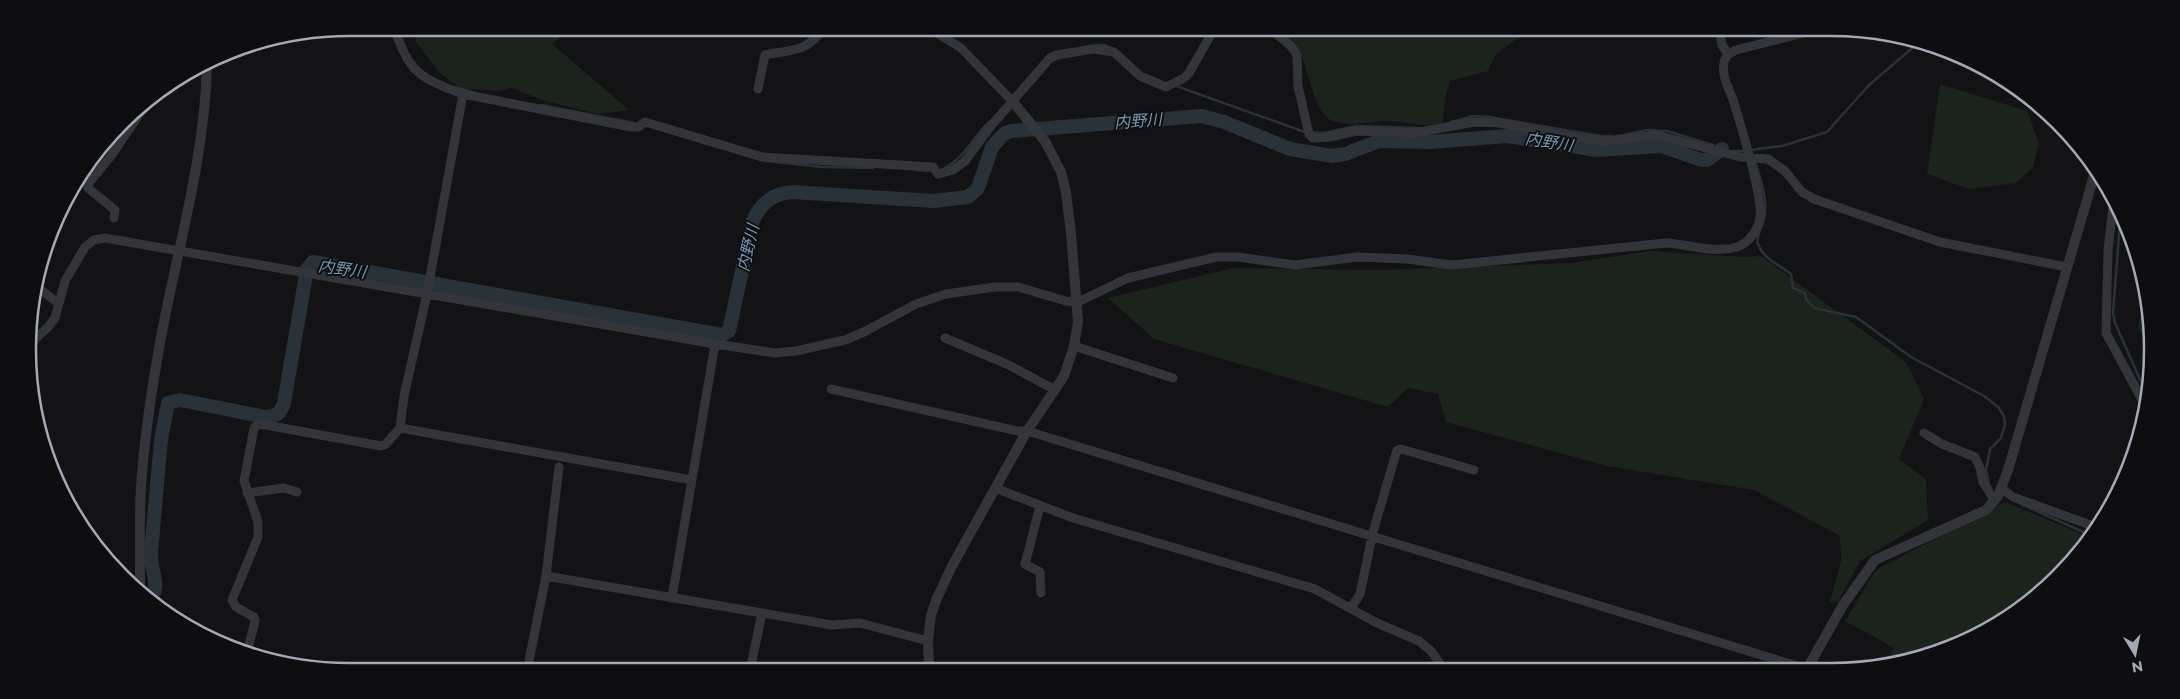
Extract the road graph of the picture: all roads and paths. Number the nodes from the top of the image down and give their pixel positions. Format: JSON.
{"nodes":[{"id":1,"x":397,"y":36,"type":"edge"},
{"id":2,"x":818,"y":36,"type":"edge"},
{"id":3,"x":942,"y":36,"type":"edge"},
{"id":4,"x":1210,"y":36,"type":"edge"},
{"id":5,"x":1279,"y":36,"type":"edge"},
{"id":6,"x":1720,"y":36,"type":"edge"},
{"id":7,"x":1791,"y":36,"type":"edge"},
{"id":8,"x":1728,"y":54,"type":"junction"},
{"id":9,"x":206,"y":71,"type":"edge"},
{"id":10,"x":758,"y":89,"type":"dead end"},
{"id":11,"x":463,"y":94,"type":"junction"},
{"id":12,"x":1013,"y":102,"type":"junction"},
{"id":13,"x":133,"y":123,"type":"edge"},
{"id":14,"x":1748,"y":158,"type":"junction"},
{"id":15,"x":2093,"y":179,"type":"edge"},
{"id":16,"x":2112,"y":213,"type":"edge"},
{"id":17,"x":114,"y":218,"type":"dead end"},
{"id":18,"x":181,"y":250,"type":"junction"},
{"id":19,"x":2067,"y":267,"type":"junction"},
{"id":20,"x":42,"y":291,"type":"edge"},
{"id":21,"x":427,"y":294,"type":"junction"},
{"id":22,"x":1078,"y":302,"type":"junction"},
{"id":23,"x":58,"y":303,"type":"junction"},
{"id":24,"x":37,"y":338,"type":"edge"},
{"id":25,"x":945,"y":338,"type":"dead end"},
{"id":26,"x":716,"y":344,"type":"junction"},
{"id":27,"x":1074,"y":346,"type":"junction"},
{"id":28,"x":1173,"y":378,"type":"dead end"},
{"id":29,"x":831,"y":389,"type":"dead end"},
{"id":30,"x":1055,"y":390,"type":"junction"},
{"id":31,"x":2140,"y":396,"type":"edge"},
{"id":32,"x":400,"y":428,"type":"junction"},
{"id":33,"x":1027,"y":430,"type":"junction"},
{"id":34,"x":1924,"y":433,"type":"dead end"},
{"id":35,"x":559,"y":467,"type":"dead end"},
{"id":36,"x":1474,"y":470,"type":"dead end"},
{"id":37,"x":692,"y":480,"type":"junction"},
{"id":38,"x":995,"y":488,"type":"junction"},
{"id":39,"x":2001,"y":488,"type":"junction"},
{"id":40,"x":297,"y":492,"type":"dead end"},
{"id":41,"x":247,"y":493,"type":"junction"},
{"id":42,"x":1995,"y":501,"type":"junction"},
{"id":43,"x":1040,"y":506,"type":"junction"},
{"id":44,"x":2090,"y":526,"type":"edge"},
{"id":45,"x":1373,"y":536,"type":"junction"},
{"id":46,"x":546,"y":576,"type":"junction"},
{"id":47,"x":140,"y":582,"type":"edge"},
{"id":48,"x":1041,"y":593,"type":"dead end"},
{"id":49,"x":672,"y":598,"type":"junction"},
{"id":50,"x":1351,"y":608,"type":"junction"},
{"id":51,"x":762,"y":613,"type":"junction"},
{"id":52,"x":928,"y":641,"type":"junction"},
{"id":53,"x":249,"y":646,"type":"edge"},
{"id":54,"x":529,"y":663,"type":"edge"},
{"id":55,"x":752,"y":663,"type":"edge"},
{"id":56,"x":929,"y":663,"type":"edge"},
{"id":57,"x":1439,"y":663,"type":"edge"},
{"id":58,"x":1791,"y":663,"type":"edge"},
{"id":59,"x":1810,"y":663,"type":"edge"}],
"edges":[{"from":1,"to":11,"type":"street"},
{"from":2,"to":10,"type":"street"},
{"from":3,"to":12,"type":"street"},
{"from":4,"to":12,"type":"street"},
{"from":5,"to":14,"type":"street"},
{"from":6,"to":8,"type":"street"},
{"from":7,"to":8,"type":"street"},
{"from":8,"to":14,"type":"street"},
{"from":9,"to":18,"type":"street"},
{"from":11,"to":12,"type":"street"},
{"from":11,"to":21,"type":"street"},
{"from":12,"to":22,"type":"street"},
{"from":13,"to":17,"type":"street"},
{"from":14,"to":19,"type":"street"},
{"from":14,"to":22,"type":"street"},
{"from":15,"to":19,"type":"street"},
{"from":16,"to":31,"type":"street"},
{"from":18,"to":21,"type":"street"},
{"from":18,"to":23,"type":"street"},
{"from":18,"to":47,"type":"street"},
{"from":19,"to":39,"type":"street"},
{"from":20,"to":23,"type":"street"},
{"from":21,"to":26,"type":"street"},
{"from":21,"to":32,"type":"street"},
{"from":22,"to":26,"type":"street"},
{"from":22,"to":27,"type":"street"},
{"from":23,"to":24,"type":"street"},
{"from":25,"to":30,"type":"street"},
{"from":26,"to":37,"type":"street"},
{"from":27,"to":28,"type":"street"},
{"from":27,"to":30,"type":"street"},
{"from":29,"to":33,"type":"street"},
{"from":30,"to":33,"type":"street"},
{"from":32,"to":37,"type":"street"},
{"from":32,"to":41,"type":"street"},
{"from":33,"to":38,"type":"street"},
{"from":33,"to":45,"type":"street"},
{"from":34,"to":42,"type":"street"},
{"from":35,"to":46,"type":"street"},
{"from":36,"to":45,"type":"street"},
{"from":37,"to":49,"type":"street"},
{"from":38,"to":43,"type":"street"},
{"from":38,"to":52,"type":"street"},
{"from":39,"to":42,"type":"street"},
{"from":39,"to":44,"type":"street"},
{"from":40,"to":41,"type":"street"},
{"from":41,"to":53,"type":"street"},
{"from":42,"to":59,"type":"street"},
{"from":43,"to":48,"type":"street"},
{"from":43,"to":50,"type":"street"},
{"from":45,"to":50,"type":"street"},
{"from":45,"to":58,"type":"street"},
{"from":46,"to":49,"type":"street"},
{"from":46,"to":54,"type":"street"},
{"from":49,"to":51,"type":"street"},
{"from":50,"to":57,"type":"street"},
{"from":51,"to":52,"type":"street"},
{"from":51,"to":55,"type":"street"},
{"from":52,"to":56,"type":"street"}]}
